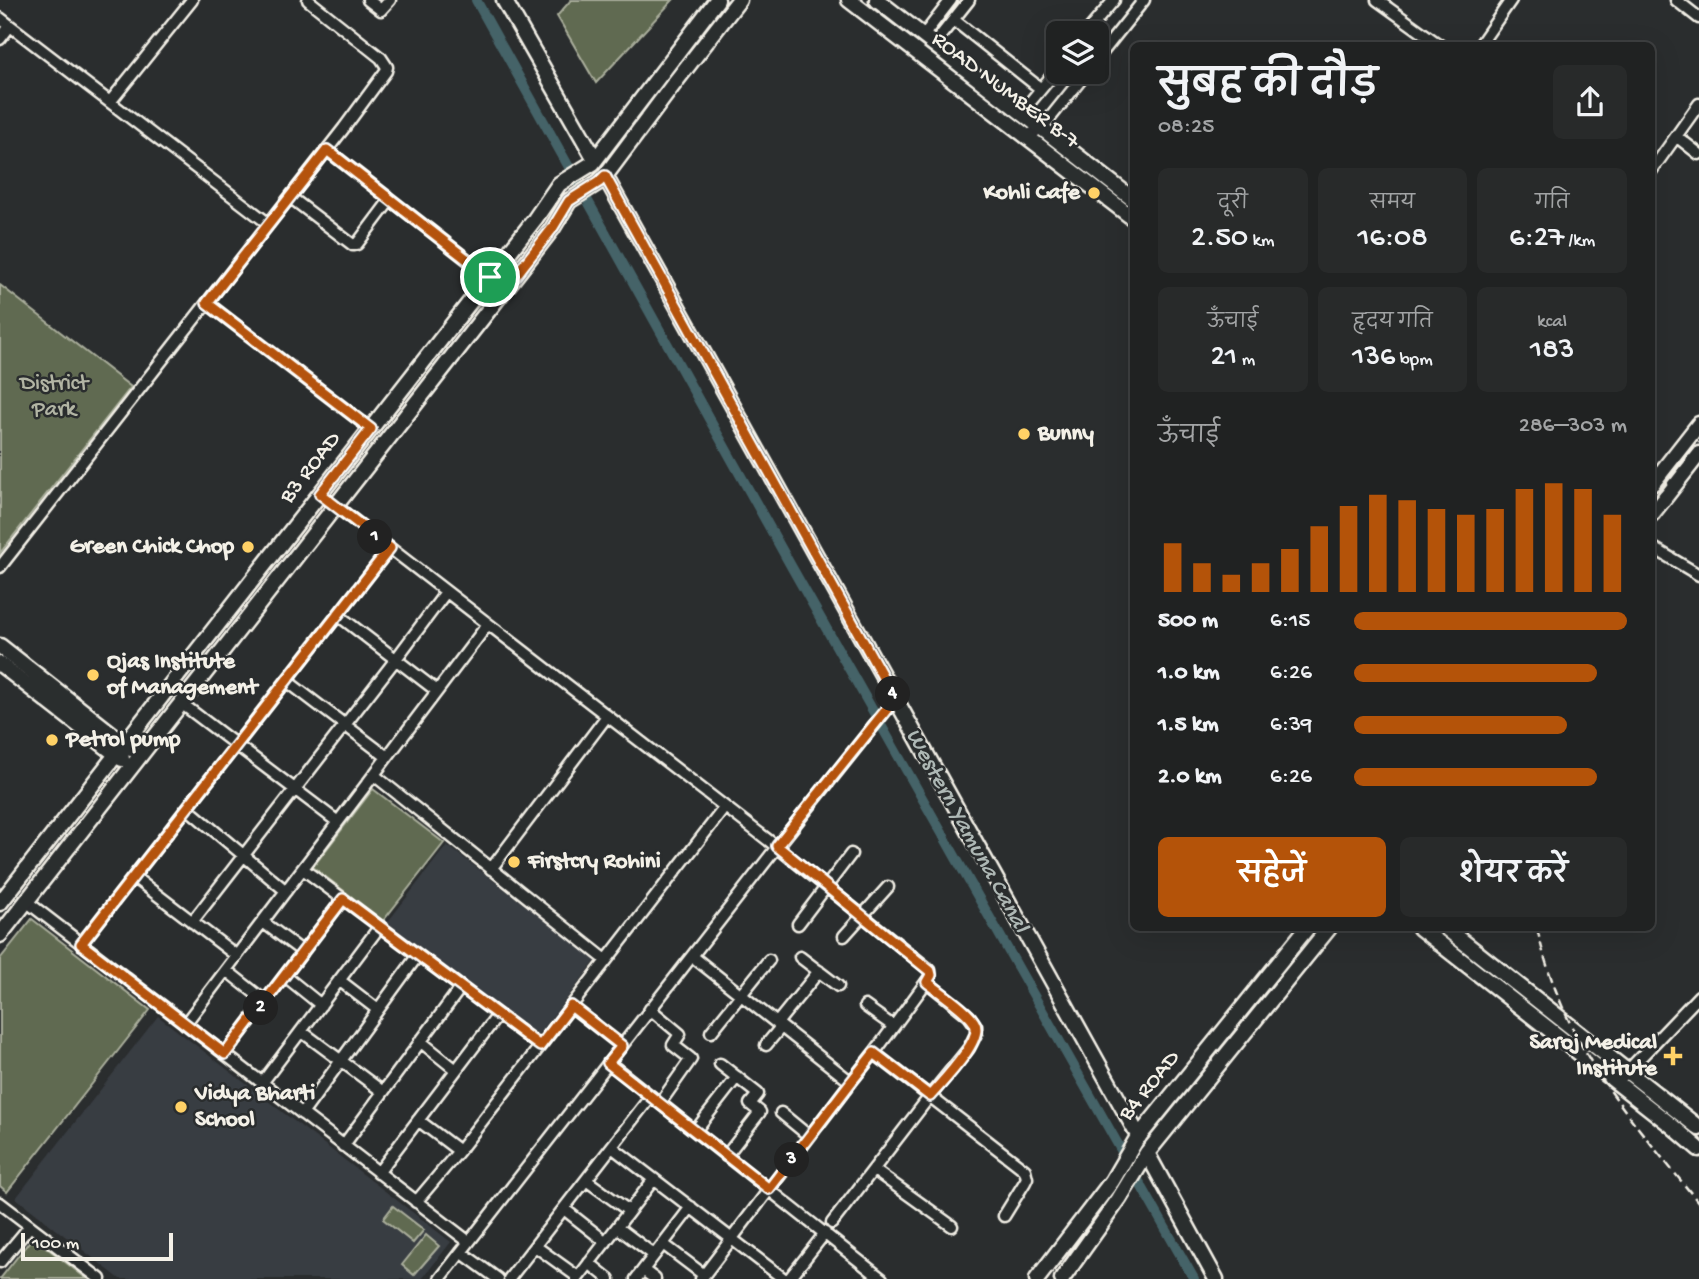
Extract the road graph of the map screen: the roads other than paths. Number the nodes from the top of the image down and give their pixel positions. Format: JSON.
{"nodes":[{"id":1,"x":192,"y":0,"type":"edge"},
{"id":2,"x":308,"y":0,"type":"edge"},
{"id":3,"x":368,"y":0,"type":"edge"},
{"id":4,"x":390,"y":0,"type":"edge"},
{"id":5,"x":504,"y":0,"type":"edge"},
{"id":6,"x":717,"y":0,"type":"edge"},
{"id":7,"x":739,"y":0,"type":"edge"},
{"id":8,"x":849,"y":0,"type":"edge"},
{"id":9,"x":877,"y":0,"type":"edge"},
{"id":10,"x":951,"y":0,"type":"edge"},
{"id":11,"x":970,"y":0,"type":"edge"},
{"id":12,"x":1114,"y":0,"type":"edge"},
{"id":13,"x":1144,"y":0,"type":"edge"},
{"id":14,"x":1377,"y":0,"type":"edge"},
{"id":15,"x":1511,"y":0,"type":"edge"},
{"id":16,"x":1676,"y":0,"type":"edge"},
{"id":17,"x":0,"y":18,"type":"edge"},
{"id":18,"x":1699,"y":18,"type":"edge"},
{"id":19,"x":954,"y":20,"type":"junction"},
{"id":20,"x":1096,"y":21,"type":"edge"},
{"id":21,"x":10,"y":26,"type":"junction"},
{"id":22,"x":0,"y":39,"type":"edge"},
{"id":23,"x":928,"y":40,"type":"junction"},
{"id":24,"x":1109,"y":40,"type":"edge"},
{"id":25,"x":1435,"y":42,"type":"edge"},
{"id":26,"x":1482,"y":42,"type":"edge"},
{"id":27,"x":1046,"y":83,"type":"edge"},
{"id":28,"x":1077,"y":84,"type":"edge"},
{"id":29,"x":1041,"y":89,"type":"junction"},
{"id":30,"x":110,"y":102,"type":"junction"},
{"id":31,"x":1699,"y":104,"type":"edge"},
{"id":32,"x":1021,"y":113,"type":"junction"},
{"id":33,"x":1042,"y":128,"type":"junction"},
{"id":34,"x":1027,"y":136,"type":"junction"},
{"id":35,"x":1676,"y":136,"type":"junction"},
{"id":36,"x":327,"y":150,"type":"junction"},
{"id":37,"x":1699,"y":154,"type":"edge"},
{"id":38,"x":594,"y":161,"type":"junction"},
{"id":39,"x":1655,"y":166,"type":"edge"},
{"id":40,"x":602,"y":179,"type":"junction"},
{"id":41,"x":290,"y":197,"type":"junction"},
{"id":42,"x":1130,"y":197,"type":"edge"},
{"id":43,"x":390,"y":200,"type":"junction"},
{"id":44,"x":1130,"y":216,"type":"edge"},
{"id":45,"x":269,"y":224,"type":"junction"},
{"id":46,"x":490,"y":277,"type":"junction"},
{"id":47,"x":505,"y":289,"type":"junction"},
{"id":48,"x":207,"y":303,"type":"junction"},
{"id":49,"x":1699,"y":424,"type":"edge"},
{"id":50,"x":371,"y":429,"type":"junction"},
{"id":51,"x":1699,"y":454,"type":"edge"},
{"id":52,"x":1655,"y":480,"type":"edge"},
{"id":53,"x":320,"y":494,"type":"junction"},
{"id":54,"x":335,"y":506,"type":"junction"},
{"id":55,"x":1655,"y":510,"type":"edge"},
{"id":56,"x":390,"y":548,"type":"junction"},
{"id":57,"x":1655,"y":549,"type":"edge"},
{"id":58,"x":0,"y":567,"type":"edge"},
{"id":59,"x":1699,"y":575,"type":"edge"},
{"id":60,"x":446,"y":592,"type":"junction"},
{"id":61,"x":338,"y":615,"type":"junction"},
{"id":62,"x":488,"y":624,"type":"junction"},
{"id":63,"x":0,"y":646,"type":"edge"},
{"id":64,"x":396,"y":659,"type":"junction"},
{"id":65,"x":0,"y":664,"type":"edge"},
{"id":66,"x":287,"y":681,"type":"junction"},
{"id":67,"x":437,"y":691,"type":"junction"},
{"id":68,"x":181,"y":703,"type":"junction"},
{"id":69,"x":891,"y":703,"type":"junction"},
{"id":70,"x":607,"y":716,"type":"junction"},
{"id":71,"x":344,"y":724,"type":"junction"},
{"id":72,"x":237,"y":745,"type":"junction"},
{"id":73,"x":120,"y":749,"type":"junction"},
{"id":74,"x":387,"y":757,"type":"junction"},
{"id":75,"x":136,"y":761,"type":"junction"},
{"id":76,"x":374,"y":775,"type":"junction"},
{"id":77,"x":295,"y":789,"type":"junction"},
{"id":78,"x":725,"y":807,"type":"junction"},
{"id":79,"x":187,"y":808,"type":"junction"},
{"id":80,"x":338,"y":822,"type":"junction"},
{"id":81,"x":777,"y":846,"type":"junction"},
{"id":82,"x":851,"y":854,"type":"dead end"},
{"id":83,"x":244,"y":856,"type":"junction"},
{"id":84,"x":303,"y":869,"type":"junction"},
{"id":85,"x":491,"y":869,"type":"junction"},
{"id":86,"x":134,"y":877,"type":"junction"},
{"id":87,"x":827,"y":887,"type":"junction"},
{"id":88,"x":888,"y":887,"type":"dead end"},
{"id":89,"x":286,"y":891,"type":"junction"},
{"id":90,"x":343,"y":899,"type":"junction"},
{"id":91,"x":26,"y":901,"type":"junction"},
{"id":92,"x":0,"y":903,"type":"edge"},
{"id":93,"x":862,"y":916,"type":"junction"},
{"id":94,"x":192,"y":922,"type":"junction"},
{"id":95,"x":263,"y":922,"type":"junction"},
{"id":96,"x":797,"y":924,"type":"dead end"},
{"id":97,"x":380,"y":926,"type":"junction"},
{"id":98,"x":1305,"y":931,"type":"edge"},
{"id":99,"x":1327,"y":931,"type":"edge"},
{"id":100,"x":1424,"y":931,"type":"edge"},
{"id":101,"x":1450,"y":931,"type":"edge"},
{"id":102,"x":0,"y":935,"type":"edge"},
{"id":103,"x":845,"y":936,"type":"dead end"},
{"id":104,"x":81,"y":944,"type":"junction"},
{"id":105,"x":303,"y":952,"type":"junction"},
{"id":106,"x":418,"y":955,"type":"junction"},
{"id":107,"x":237,"y":956,"type":"junction"},
{"id":108,"x":692,"y":956,"type":"junction"},
{"id":109,"x":800,"y":957,"type":"dead end"},
{"id":110,"x":606,"y":960,"type":"junction"},
{"id":111,"x":769,"y":960,"type":"dead end"},
{"id":112,"x":226,"y":970,"type":"junction"},
{"id":113,"x":819,"y":971,"type":"junction"},
{"id":114,"x":285,"y":976,"type":"junction"},
{"id":115,"x":339,"y":980,"type":"junction"},
{"id":116,"x":927,"y":982,"type":"junction"},
{"id":117,"x":838,"y":986,"type":"dead end"},
{"id":118,"x":461,"y":987,"type":"junction"},
{"id":119,"x":741,"y":995,"type":"junction"},
{"id":120,"x":1699,"y":996,"type":"edge"},
{"id":121,"x":265,"y":1002,"type":"junction"},
{"id":122,"x":321,"y":1005,"type":"junction"},
{"id":123,"x":571,"y":1006,"type":"junction"},
{"id":124,"x":865,"y":1006,"type":"dead end"},
{"id":125,"x":650,"y":1009,"type":"junction"},
{"id":126,"x":378,"y":1010,"type":"junction"},
{"id":127,"x":498,"y":1015,"type":"junction"},
{"id":128,"x":186,"y":1024,"type":"junction"},
{"id":129,"x":779,"y":1025,"type":"junction"},
{"id":130,"x":893,"y":1026,"type":"junction"},
{"id":131,"x":301,"y":1031,"type":"junction"},
{"id":132,"x":711,"y":1032,"type":"dead end"},
{"id":133,"x":420,"y":1041,"type":"junction"},
{"id":134,"x":766,"y":1045,"type":"dead end"},
{"id":135,"x":540,"y":1046,"type":"junction"},
{"id":136,"x":622,"y":1046,"type":"junction"},
{"id":137,"x":874,"y":1053,"type":"junction"},
{"id":138,"x":225,"y":1054,"type":"junction"},
{"id":139,"x":341,"y":1061,"type":"junction"},
{"id":140,"x":608,"y":1063,"type":"junction"},
{"id":141,"x":720,"y":1064,"type":"dead end"},
{"id":142,"x":456,"y":1070,"type":"junction"},
{"id":143,"x":1627,"y":1070,"type":"junction"},
{"id":144,"x":737,"y":1077,"type":"junction"},
{"id":145,"x":851,"y":1082,"type":"junction"},
{"id":146,"x":1616,"y":1082,"type":"junction"},
{"id":147,"x":262,"y":1083,"type":"junction"},
{"id":148,"x":383,"y":1092,"type":"junction"},
{"id":149,"x":930,"y":1096,"type":"junction"},
{"id":150,"x":655,"y":1100,"type":"junction"},
{"id":151,"x":782,"y":1113,"type":"dead end"},
{"id":152,"x":302,"y":1114,"type":"junction"},
{"id":153,"x":418,"y":1120,"type":"junction"},
{"id":154,"x":1699,"y":1128,"type":"edge"},
{"id":155,"x":695,"y":1131,"type":"junction"},
{"id":156,"x":809,"y":1136,"type":"junction"},
{"id":157,"x":1137,"y":1139,"type":"junction"},
{"id":158,"x":343,"y":1146,"type":"junction"},
{"id":159,"x":612,"y":1147,"type":"junction"},
{"id":160,"x":1699,"y":1149,"type":"edge"},
{"id":161,"x":459,"y":1151,"type":"junction"},
{"id":162,"x":726,"y":1156,"type":"junction"},
{"id":163,"x":1144,"y":1157,"type":"junction"},
{"id":164,"x":874,"y":1170,"type":"junction"},
{"id":165,"x":378,"y":1173,"type":"junction"},
{"id":166,"x":654,"y":1179,"type":"junction"},
{"id":167,"x":586,"y":1180,"type":"junction"},
{"id":168,"x":769,"y":1189,"type":"junction"},
{"id":169,"x":416,"y":1202,"type":"junction"},
{"id":170,"x":0,"y":1203,"type":"edge"},
{"id":171,"x":691,"y":1207,"type":"junction"},
{"id":172,"x":564,"y":1209,"type":"junction"},
{"id":173,"x":629,"y":1211,"type":"junction"},
{"id":174,"x":1004,"y":1216,"type":"dead end"},
{"id":175,"x":832,"y":1223,"type":"dead end"},
{"id":176,"x":30,"y":1226,"type":"junction"},
{"id":177,"x":952,"y":1226,"type":"dead end"},
{"id":178,"x":617,"y":1227,"type":"junction"},
{"id":179,"x":825,"y":1233,"type":"junction"},
{"id":180,"x":732,"y":1239,"type":"junction"},
{"id":181,"x":468,"y":1242,"type":"junction"},
{"id":182,"x":606,"y":1242,"type":"junction"},
{"id":183,"x":663,"y":1244,"type":"junction"},
{"id":184,"x":535,"y":1246,"type":"junction"},
{"id":185,"x":4,"y":1251,"type":"edge"},
{"id":186,"x":461,"y":1252,"type":"junction"},
{"id":187,"x":654,"y":1255,"type":"junction"},
{"id":188,"x":0,"y":1262,"type":"edge"},
{"id":189,"x":589,"y":1263,"type":"junction"},
{"id":190,"x":640,"y":1275,"type":"edge"},
{"id":191,"x":868,"y":1275,"type":"edge"},
{"id":192,"x":703,"y":1277,"type":"edge"},
{"id":193,"x":577,"y":1278,"type":"edge"},
{"id":194,"x":100,"y":1279,"type":"edge"},
{"id":195,"x":440,"y":1279,"type":"edge"},
{"id":196,"x":499,"y":1279,"type":"edge"},
{"id":197,"x":509,"y":1279,"type":"edge"},
{"id":198,"x":609,"y":1279,"type":"edge"},
{"id":199,"x":654,"y":1279,"type":"edge"},
{"id":200,"x":787,"y":1279,"type":"edge"},
{"id":201,"x":882,"y":1279,"type":"edge"},
{"id":202,"x":1037,"y":1279,"type":"edge"},
{"id":203,"x":1062,"y":1279,"type":"edge"},
{"id":204,"x":1216,"y":1279,"type":"edge"}],
"edges":[{"from":1,"to":30,"type":"street"},
{"from":2,"to":36,"type":"street"},
{"from":3,"to":4,"type":"street"},
{"from":5,"to":38,"type":"street"},
{"from":6,"to":38,"type":"street"},
{"from":7,"to":40,"type":"street"},
{"from":8,"to":34,"type":"street","name":"ROAD NUMBER B-7"},
{"from":9,"to":23,"type":"street","name":"ROAD NUMBER B-7"},
{"from":10,"to":23,"type":"street"},
{"from":11,"to":19,"type":"street"},
{"from":12,"to":20,"type":"street"},
{"from":13,"to":24,"type":"street"},
{"from":14,"to":25,"type":"street"},
{"from":15,"to":26,"type":"street"},
{"from":16,"to":18,"type":"street"},
{"from":17,"to":21,"type":"street"},
{"from":19,"to":23,"type":"street"},
{"from":19,"to":29,"type":"street"},
{"from":21,"to":22,"type":"street"},
{"from":21,"to":30,"type":"street"},
{"from":23,"to":32,"type":"street","name":"ROAD NUMBER B-7"},
{"from":27,"to":29,"type":"street"},
{"from":28,"to":33,"type":"street"},
{"from":29,"to":32,"type":"street"},
{"from":30,"to":45,"type":"street"},
{"from":31,"to":35,"type":"street"},
{"from":32,"to":33,"type":"street","name":"ROAD NUMBER B-7"},
{"from":33,"to":34,"type":"street"},
{"from":33,"to":42,"type":"street","name":"ROAD NUMBER B-7"},
{"from":34,"to":44,"type":"street","name":"ROAD NUMBER B-7"},
{"from":35,"to":37,"type":"street"},
{"from":35,"to":39,"type":"street"},
{"from":36,"to":41,"type":"street"},
{"from":36,"to":43,"type":"street"},
{"from":38,"to":46,"type":"street","name":"B3 ROAD"},
{"from":40,"to":47,"type":"street","name":"B3 ROAD"},
{"from":40,"to":69,"type":"street"},
{"from":41,"to":43,"type":"street"},
{"from":41,"to":45,"type":"street"},
{"from":43,"to":46,"type":"street"},
{"from":45,"to":48,"type":"street"},
{"from":46,"to":47,"type":"street"},
{"from":46,"to":50,"type":"street","name":"B3 ROAD"},
{"from":47,"to":54,"type":"street","name":"B3 ROAD"},
{"from":48,"to":50,"type":"street"},
{"from":48,"to":58,"type":"street"},
{"from":49,"to":52,"type":"street"},
{"from":50,"to":53,"type":"street","name":"B3 ROAD"},
{"from":51,"to":55,"type":"street"},
{"from":53,"to":54,"type":"street"},
{"from":53,"to":73,"type":"street","name":"B3 ROAD"},
{"from":54,"to":56,"type":"street"},
{"from":54,"to":68,"type":"street","name":"B3 ROAD"},
{"from":56,"to":60,"type":"street"},
{"from":56,"to":61,"type":"street"},
{"from":57,"to":59,"type":"street"},
{"from":60,"to":62,"type":"street"},
{"from":60,"to":64,"type":"street"},
{"from":61,"to":64,"type":"street"},
{"from":61,"to":66,"type":"street"},
{"from":62,"to":67,"type":"street"},
{"from":62,"to":70,"type":"street"},
{"from":63,"to":73,"type":"street"},
{"from":64,"to":67,"type":"street"},
{"from":64,"to":71,"type":"street"},
{"from":65,"to":73,"type":"street"},
{"from":66,"to":71,"type":"street"},
{"from":66,"to":72,"type":"street"},
{"from":67,"to":74,"type":"street"},
{"from":68,"to":72,"type":"street"},
{"from":68,"to":75,"type":"street","name":"B3 ROAD"},
{"from":69,"to":81,"type":"street"},
{"from":69,"to":157,"type":"street"},
{"from":70,"to":78,"type":"street"},
{"from":70,"to":85,"type":"street"},
{"from":71,"to":74,"type":"street"},
{"from":71,"to":77,"type":"street"},
{"from":72,"to":77,"type":"street"},
{"from":72,"to":79,"type":"street"},
{"from":73,"to":75,"type":"street"},
{"from":73,"to":92,"type":"street","name":"B3 ROAD"},
{"from":74,"to":76,"type":"street"},
{"from":75,"to":91,"type":"street","name":"B3 ROAD"},
{"from":76,"to":80,"type":"street"},
{"from":76,"to":85,"type":"street"},
{"from":77,"to":80,"type":"street"},
{"from":77,"to":83,"type":"street"},
{"from":78,"to":81,"type":"street"},
{"from":78,"to":110,"type":"street"},
{"from":79,"to":83,"type":"street"},
{"from":79,"to":86,"type":"street"},
{"from":80,"to":84,"type":"street"},
{"from":81,"to":87,"type":"street"},
{"from":81,"to":108,"type":"street"},
{"from":82,"to":87,"type":"street"},
{"from":83,"to":89,"type":"street"},
{"from":83,"to":94,"type":"street"},
{"from":84,"to":89,"type":"street"},
{"from":84,"to":90,"type":"street"},
{"from":85,"to":110,"type":"street"},
{"from":86,"to":94,"type":"street"},
{"from":86,"to":104,"type":"street"},
{"from":87,"to":93,"type":"street"},
{"from":87,"to":96,"type":"street"},
{"from":88,"to":93,"type":"street"},
{"from":89,"to":95,"type":"street"},
{"from":90,"to":97,"type":"street"},
{"from":90,"to":105,"type":"street"},
{"from":91,"to":102,"type":"street","name":"B3 ROAD"},
{"from":91,"to":104,"type":"street"},
{"from":93,"to":103,"type":"street"},
{"from":93,"to":116,"type":"street"},
{"from":94,"to":107,"type":"street"},
{"from":95,"to":105,"type":"street"},
{"from":95,"to":107,"type":"street"},
{"from":97,"to":106,"type":"street"},
{"from":97,"to":115,"type":"street"},
{"from":98,"to":157,"type":"street","name":"B4 ROAD"},
{"from":99,"to":163,"type":"street","name":"B4 ROAD"},
{"from":100,"to":146,"type":"street"},
{"from":101,"to":143,"type":"street"},
{"from":104,"to":128,"type":"street"},
{"from":105,"to":114,"type":"street"},
{"from":106,"to":118,"type":"street"},
{"from":106,"to":126,"type":"street"},
{"from":107,"to":112,"type":"street"},
{"from":108,"to":119,"type":"street"},
{"from":108,"to":125,"type":"street"},
{"from":109,"to":113,"type":"street"},
{"from":110,"to":123,"type":"street"},
{"from":111,"to":119,"type":"street"},
{"from":112,"to":121,"type":"street"},
{"from":112,"to":128,"type":"street"},
{"from":113,"to":117,"type":"street"},
{"from":113,"to":129,"type":"street"},
{"from":114,"to":121,"type":"street"},
{"from":114,"to":122,"type":"street"},
{"from":115,"to":122,"type":"street"},
{"from":115,"to":126,"type":"street"},
{"from":116,"to":130,"type":"street"},
{"from":116,"to":149,"type":"street"},
{"from":118,"to":127,"type":"street"},
{"from":118,"to":133,"type":"street"},
{"from":119,"to":129,"type":"street"},
{"from":119,"to":132,"type":"street"},
{"from":120,"to":143,"type":"street"},
{"from":121,"to":138,"type":"street"},
{"from":122,"to":131,"type":"street"},
{"from":123,"to":135,"type":"street"},
{"from":123,"to":136,"type":"street"},
{"from":124,"to":130,"type":"street"},
{"from":125,"to":136,"type":"street"},
{"from":125,"to":150,"type":"street"},
{"from":126,"to":139,"type":"street"},
{"from":127,"to":135,"type":"street"},
{"from":127,"to":142,"type":"street"},
{"from":128,"to":138,"type":"street"},
{"from":129,"to":134,"type":"street"},
{"from":129,"to":145,"type":"street"},
{"from":130,"to":137,"type":"street"},
{"from":131,"to":139,"type":"street"},
{"from":131,"to":147,"type":"street"},
{"from":133,"to":142,"type":"street"},
{"from":133,"to":148,"type":"street"},
{"from":135,"to":161,"type":"street"},
{"from":136,"to":140,"type":"street"},
{"from":137,"to":145,"type":"street"},
{"from":137,"to":149,"type":"street"},
{"from":138,"to":147,"type":"street"},
{"from":139,"to":148,"type":"street"},
{"from":139,"to":152,"type":"street"},
{"from":140,"to":150,"type":"street"},
{"from":140,"to":181,"type":"street"},
{"from":141,"to":144,"type":"street"},
{"from":142,"to":153,"type":"street"},
{"from":143,"to":146,"type":"street"},
{"from":143,"to":154,"type":"street"},
{"from":144,"to":155,"type":"street"},
{"from":144,"to":162,"type":"street"},
{"from":145,"to":156,"type":"street"},
{"from":146,"to":160,"type":"street"},
{"from":147,"to":152,"type":"street"},
{"from":148,"to":158,"type":"street"},
{"from":149,"to":164,"type":"street"},
{"from":149,"to":174,"type":"street"},
{"from":150,"to":155,"type":"street"},
{"from":150,"to":159,"type":"street"},
{"from":151,"to":156,"type":"street"},
{"from":152,"to":158,"type":"street"},
{"from":153,"to":161,"type":"street"},
{"from":153,"to":165,"type":"street"},
{"from":155,"to":162,"type":"street"},
{"from":156,"to":168,"type":"street"},
{"from":157,"to":202,"type":"street","name":"B4 ROAD"},
{"from":158,"to":165,"type":"street"},
{"from":159,"to":166,"type":"street"},
{"from":159,"to":167,"type":"street"},
{"from":161,"to":169,"type":"street"},
{"from":162,"to":168,"type":"street"},
{"from":163,"to":203,"type":"street","name":"B4 ROAD"},
{"from":163,"to":204,"type":"street"},
{"from":164,"to":175,"type":"street"},
{"from":164,"to":177,"type":"street"},
{"from":165,"to":169,"type":"street"},
{"from":166,"to":171,"type":"street"},
{"from":166,"to":173,"type":"street"},
{"from":167,"to":172,"type":"street"},
{"from":167,"to":173,"type":"street"},
{"from":168,"to":179,"type":"street"},
{"from":168,"to":180,"type":"street"},
{"from":169,"to":181,"type":"street"},
{"from":170,"to":176,"type":"street"},
{"from":171,"to":180,"type":"street"},
{"from":171,"to":183,"type":"street"},
{"from":172,"to":182,"type":"street"},
{"from":172,"to":184,"type":"street"},
{"from":173,"to":178,"type":"street"},
{"from":176,"to":185,"type":"street"},
{"from":176,"to":194,"type":"street"},
{"from":178,"to":182,"type":"street"},
{"from":178,"to":187,"type":"street"},
{"from":179,"to":191,"type":"street"},
{"from":179,"to":200,"type":"street"},
{"from":180,"to":192,"type":"street"},
{"from":180,"to":200,"type":"street"},
{"from":181,"to":186,"type":"street"},
{"from":182,"to":189,"type":"street"},
{"from":183,"to":187,"type":"street"},
{"from":183,"to":192,"type":"street"},
{"from":184,"to":193,"type":"street"},
{"from":184,"to":197,"type":"street"},
{"from":185,"to":188,"type":"street"},
{"from":186,"to":195,"type":"street"},
{"from":186,"to":196,"type":"street"},
{"from":187,"to":190,"type":"street"},
{"from":189,"to":193,"type":"street"},
{"from":189,"to":198,"type":"street"},
{"from":190,"to":199,"type":"street"},
{"from":191,"to":201,"type":"street"}]}
